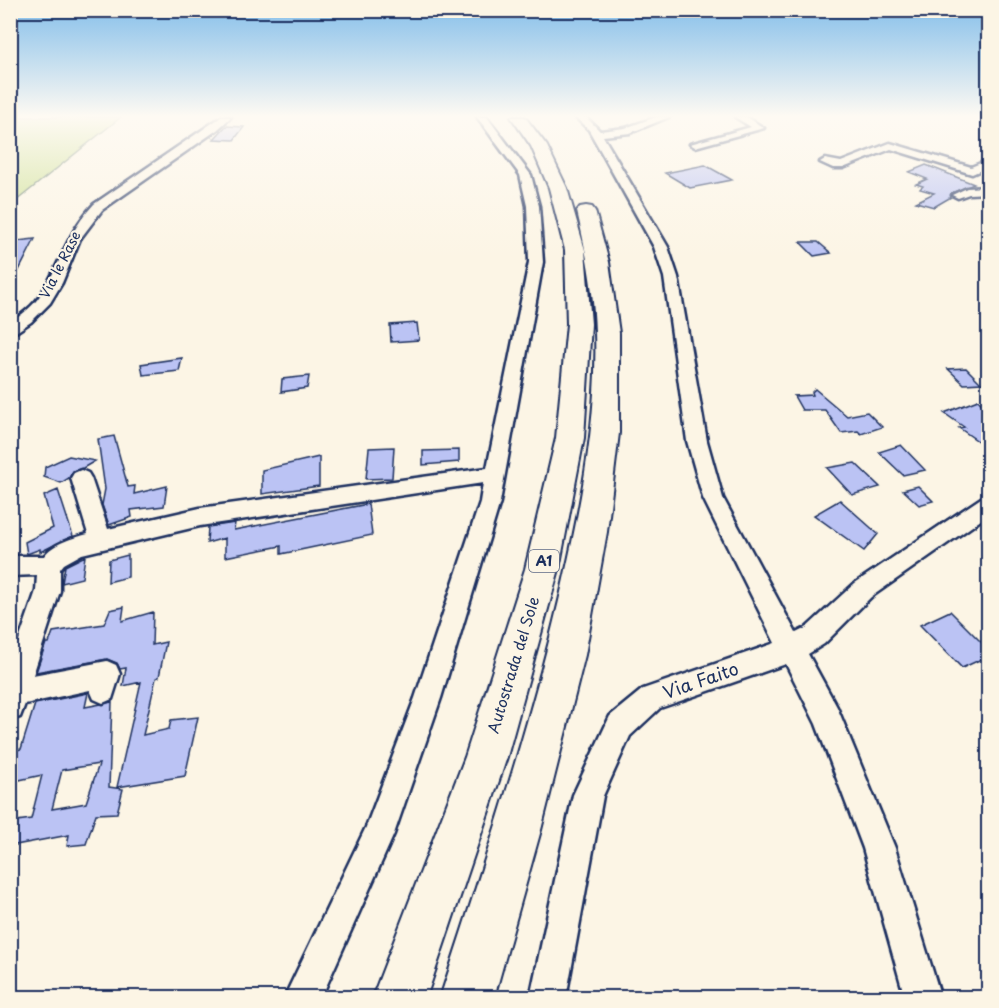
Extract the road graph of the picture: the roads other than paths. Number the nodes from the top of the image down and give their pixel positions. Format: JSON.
{"nodes":[{"id":1,"x":162,"y":164,"type":"edge"},
{"id":2,"x":517,"y":164,"type":"edge"},
{"id":3,"x":547,"y":164,"type":"edge"},
{"id":4,"x":565,"y":164,"type":"edge"},
{"id":5,"x":615,"y":164,"type":"edge"},
{"id":6,"x":980,"y":167,"type":"edge"},
{"id":7,"x":988,"y":175,"type":"edge"},
{"id":8,"x":988,"y":190,"type":"edge"},
{"id":9,"x":958,"y":195,"type":"dead end"},
{"id":10,"x":10,"y":331,"type":"edge"},
{"id":11,"x":495,"y":474,"type":"junction"},
{"id":12,"x":81,"y":478,"type":"dead end"},
{"id":13,"x":988,"y":504,"type":"edge"},
{"id":14,"x":101,"y":540,"type":"junction"},
{"id":15,"x":10,"y":566,"type":"edge"},
{"id":16,"x":49,"y":567,"type":"junction"},
{"id":17,"x":790,"y":650,"type":"junction"},
{"id":18,"x":103,"y":690,"type":"dead end"},
{"id":19,"x":13,"y":699,"type":"edge"},
{"id":20,"x":302,"y":998,"type":"edge"},
{"id":21,"x":399,"y":998,"type":"edge"},
{"id":22,"x":467,"y":998,"type":"edge"},
{"id":23,"x":548,"y":998,"type":"edge"},
{"id":24,"x":923,"y":998,"type":"edge"}],
"edges":[{"from":1,"to":10,"type":"street","name":"Via le Rase"},
{"from":2,"to":11,"type":"street"},
{"from":3,"to":21,"type":"highway","name":"Autostrada del Sole","number":"A1"},
{"from":4,"to":22,"type":"highway"},
{"from":5,"to":17,"type":"street"},
{"from":6,"to":7,"type":"street"},
{"from":8,"to":9,"type":"street"},
{"from":11,"to":14,"type":"street"},
{"from":11,"to":20,"type":"street"},
{"from":12,"to":14,"type":"street"},
{"from":13,"to":17,"type":"street","name":"Via Faito"},
{"from":14,"to":16,"type":"street"},
{"from":15,"to":16,"type":"street"},
{"from":16,"to":19,"type":"street"},
{"from":17,"to":23,"type":"street","name":"Via Faito"},
{"from":17,"to":24,"type":"street"},
{"from":18,"to":19,"type":"street"}]}
